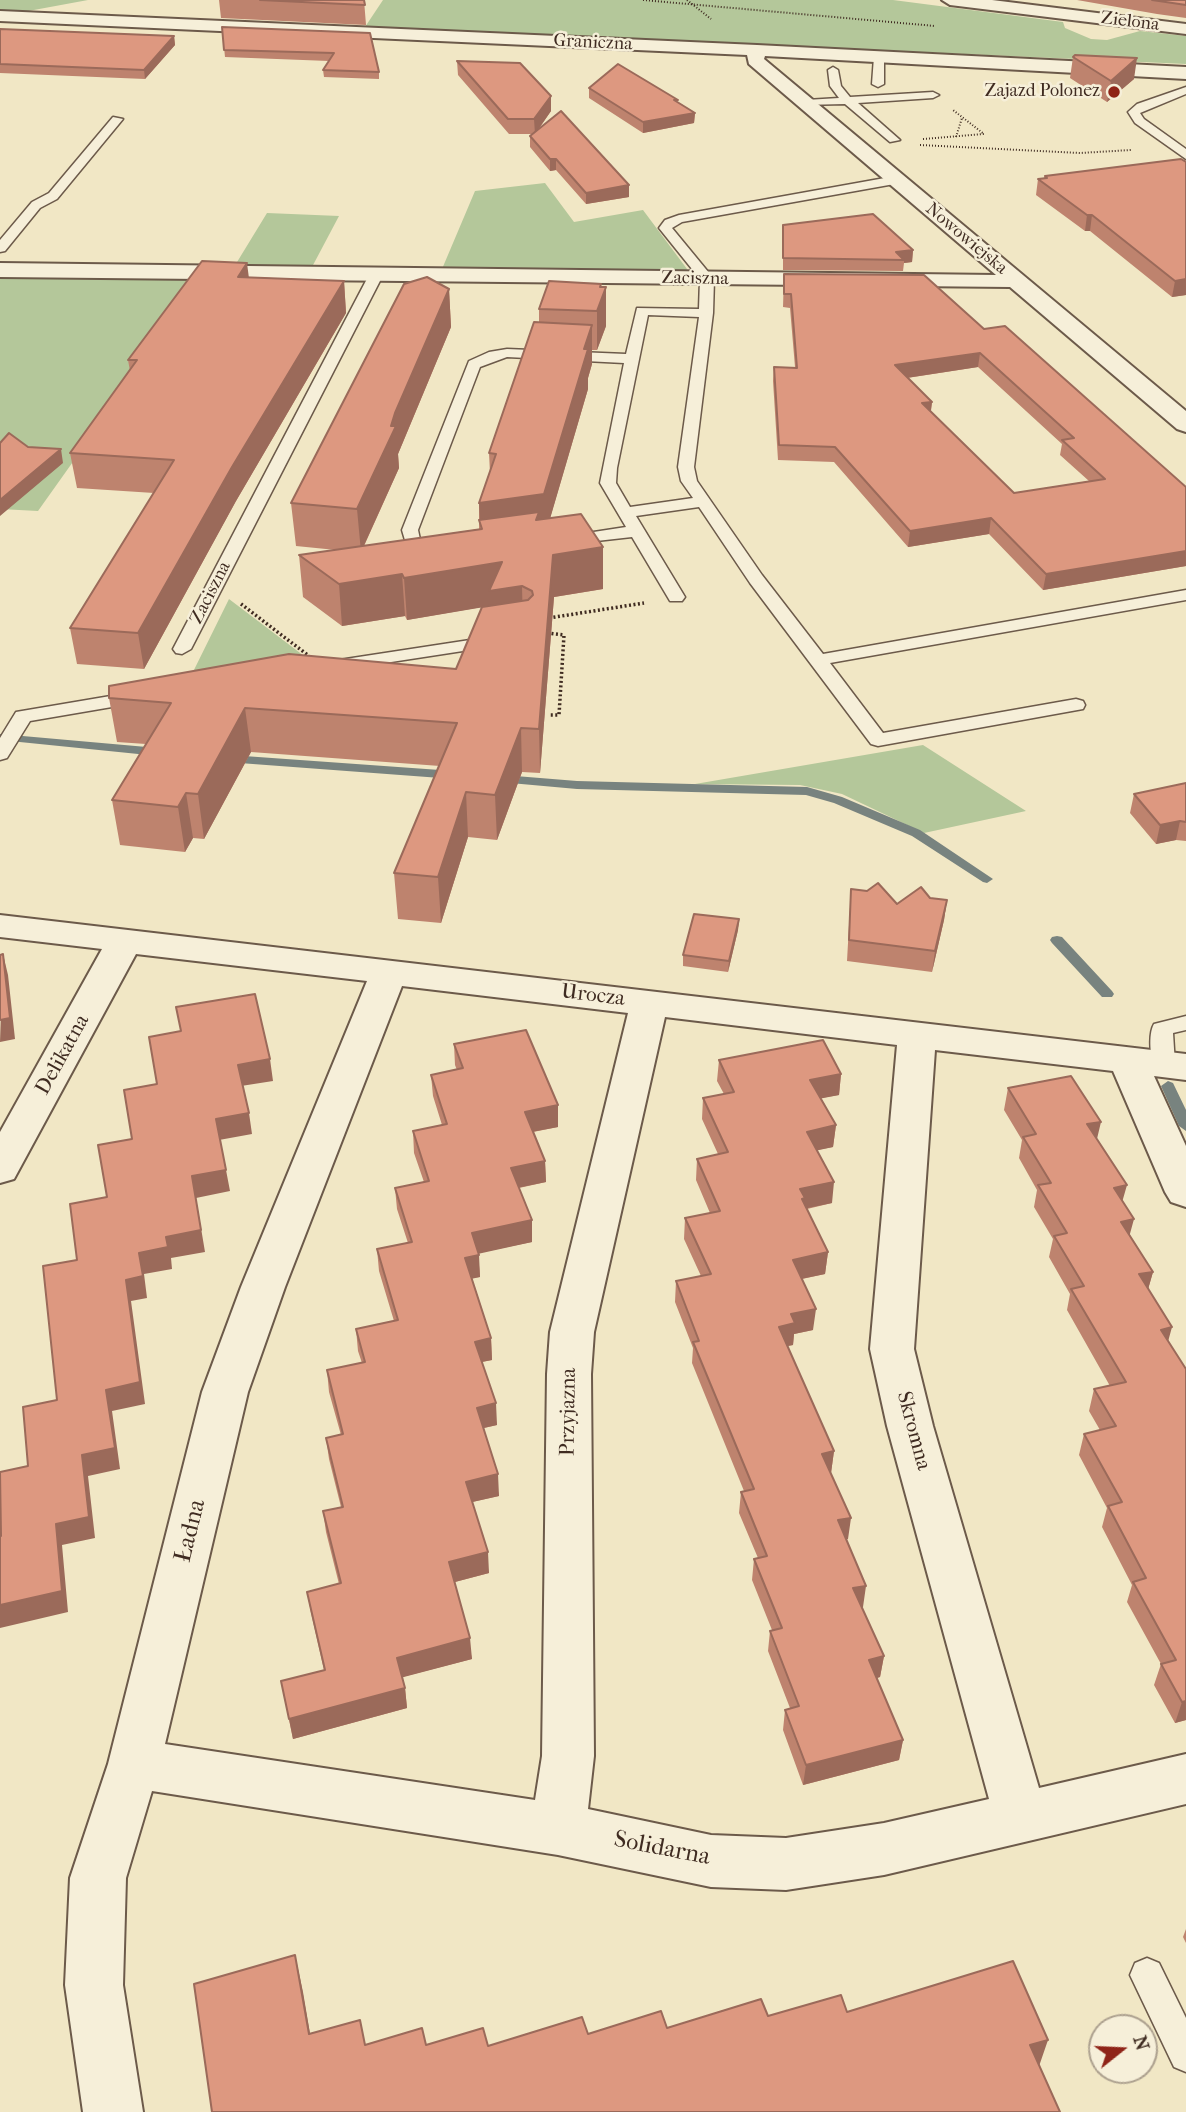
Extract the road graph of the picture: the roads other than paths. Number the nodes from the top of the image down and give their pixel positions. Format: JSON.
{"nodes":[{"id":1,"x":950,"y":0,"type":"edge"},
{"id":2,"x":174,"y":8,"type":"dead end"},
{"id":3,"x":0,"y":16,"type":"edge"},
{"id":4,"x":159,"y":23,"type":"junction"},
{"id":5,"x":1186,"y":29,"type":"edge"},
{"id":6,"x":757,"y":50,"type":"junction"},
{"id":7,"x":879,"y":57,"type":"junction"},
{"id":8,"x":833,"y":70,"type":"dead end"},
{"id":9,"x":1186,"y":73,"type":"edge"},
{"id":10,"x":878,"y":84,"type":"dead end"},
{"id":11,"x":1186,"y":90,"type":"edge"},
{"id":12,"x":933,"y":95,"type":"road end"},
{"id":13,"x":846,"y":99,"type":"junction"},
{"id":14,"x":806,"y":103,"type":"junction"},
{"id":15,"x":117,"y":118,"type":"dead end"},
{"id":16,"x":894,"y":140,"type":"road end"},
{"id":17,"x":1186,"y":155,"type":"edge"},
{"id":18,"x":895,"y":180,"type":"junction"},
{"id":19,"x":0,"y":248,"type":"edge"},
{"id":20,"x":0,"y":270,"type":"edge"},
{"id":21,"x":376,"y":275,"type":"junction"},
{"id":22,"x":707,"y":279,"type":"junction"},
{"id":23,"x":1015,"y":280,"type":"junction"},
{"id":24,"x":706,"y":313,"type":"junction"},
{"id":25,"x":632,"y":359,"type":"junction"},
{"id":26,"x":1186,"y":424,"type":"edge"},
{"id":27,"x":703,"y":502,"type":"junction"},
{"id":28,"x":626,"y":512,"type":"junction"},
{"id":29,"x":636,"y":531,"type":"junction"},
{"id":30,"x":555,"y":543,"type":"edge"},
{"id":31,"x":450,"y":557,"type":"edge"},
{"id":32,"x":1186,"y":595,"type":"edge"},
{"id":33,"x":676,"y":597,"type":"dead end"},
{"id":34,"x":523,"y":636,"type":"edge"},
{"id":35,"x":182,"y":649,"type":"dead end"},
{"id":36,"x":818,"y":660,"type":"junction"},
{"id":37,"x":320,"y":668,"type":"edge"},
{"id":38,"x":158,"y":694,"type":"edge"},
{"id":39,"x":1076,"y":705,"type":"dead end"},
{"id":40,"x":2,"y":751,"type":"edge"},
{"id":41,"x":0,"y":926,"type":"edge"},
{"id":42,"x":125,"y":941,"type":"junction"},
{"id":43,"x":389,"y":972,"type":"junction"},
{"id":44,"x":649,"y":1003,"type":"junction"},
{"id":45,"x":1186,"y":1023,"type":"edge"},
{"id":46,"x":917,"y":1035,"type":"junction"},
{"id":47,"x":1159,"y":1064,"type":"edge"},
{"id":48,"x":0,"y":1169,"type":"edge"},
{"id":49,"x":1186,"y":1192,"type":"edge"},
{"id":50,"x":134,"y":1764,"type":"junction"},
{"id":51,"x":1186,"y":1779,"type":"edge"},
{"id":52,"x":1021,"y":1817,"type":"junction"},
{"id":53,"x":558,"y":1829,"type":"junction"},
{"id":54,"x":1147,"y":1975,"type":"dead end"},
{"id":55,"x":1186,"y":2055,"type":"edge"},
{"id":56,"x":113,"y":2112,"type":"edge"}],
"edges":[{"from":1,"to":5,"type":"street","name":"Zielona"},
{"from":2,"to":4,"type":"street"},
{"from":3,"to":4,"type":"street","name":"Graniczna"},
{"from":4,"to":6,"type":"street","name":"Graniczna"},
{"from":6,"to":7,"type":"street","name":"Graniczna"},
{"from":6,"to":14,"type":"street","name":"Nowowiejska"},
{"from":7,"to":9,"type":"street","name":"Graniczna"},
{"from":7,"to":10,"type":"lane"},
{"from":8,"to":13,"type":"lane"},
{"from":11,"to":17,"type":"lane"},
{"from":12,"to":13,"type":"lane"},
{"from":13,"to":14,"type":"lane"},
{"from":13,"to":16,"type":"lane"},
{"from":14,"to":18,"type":"street","name":"Nowowiejska"},
{"from":15,"to":19,"type":"lane"},
{"from":18,"to":22,"type":"lane"},
{"from":18,"to":23,"type":"street","name":"Nowowiejska"},
{"from":20,"to":21,"type":"street","name":"Zaciszna"},
{"from":21,"to":22,"type":"street","name":"Zaciszna"},
{"from":21,"to":35,"type":"lane","name":"Zaciszna"},
{"from":22,"to":23,"type":"street","name":"Zaciszna"},
{"from":22,"to":24,"type":"lane"},
{"from":23,"to":26,"type":"street","name":"Nowowiejska"},
{"from":24,"to":25,"type":"lane"},
{"from":24,"to":27,"type":"lane"},
{"from":25,"to":28,"type":"lane"},
{"from":25,"to":31,"type":"lane"},
{"from":27,"to":28,"type":"lane"},
{"from":27,"to":36,"type":"lane"},
{"from":28,"to":29,"type":"lane"},
{"from":29,"to":30,"type":"lane"},
{"from":29,"to":33,"type":"lane"},
{"from":32,"to":36,"type":"lane"},
{"from":34,"to":37,"type":"lane"},
{"from":36,"to":39,"type":"lane"},
{"from":38,"to":40,"type":"lane"},
{"from":41,"to":42,"type":"street","name":"Urocza"},
{"from":42,"to":43,"type":"street","name":"Urocza"},
{"from":42,"to":48,"type":"street","name":"Delikatna"},
{"from":43,"to":44,"type":"street","name":"Urocza"},
{"from":43,"to":50,"type":"street","name":"Ładna"},
{"from":44,"to":46,"type":"street","name":"Urocza"},
{"from":44,"to":53,"type":"street","name":"Przyjazna"},
{"from":45,"to":47,"type":"lane"},
{"from":46,"to":47,"type":"street","name":"Urocza"},
{"from":46,"to":52,"type":"street","name":"Skromna"},
{"from":47,"to":49,"type":"street"},
{"from":50,"to":53,"type":"street","name":"Solidarna"},
{"from":50,"to":56,"type":"street","name":"Ładna"},
{"from":51,"to":52,"type":"street","name":"Solidarna"},
{"from":52,"to":53,"type":"street","name":"Solidarna"},
{"from":54,"to":55,"type":"lane"}]}
